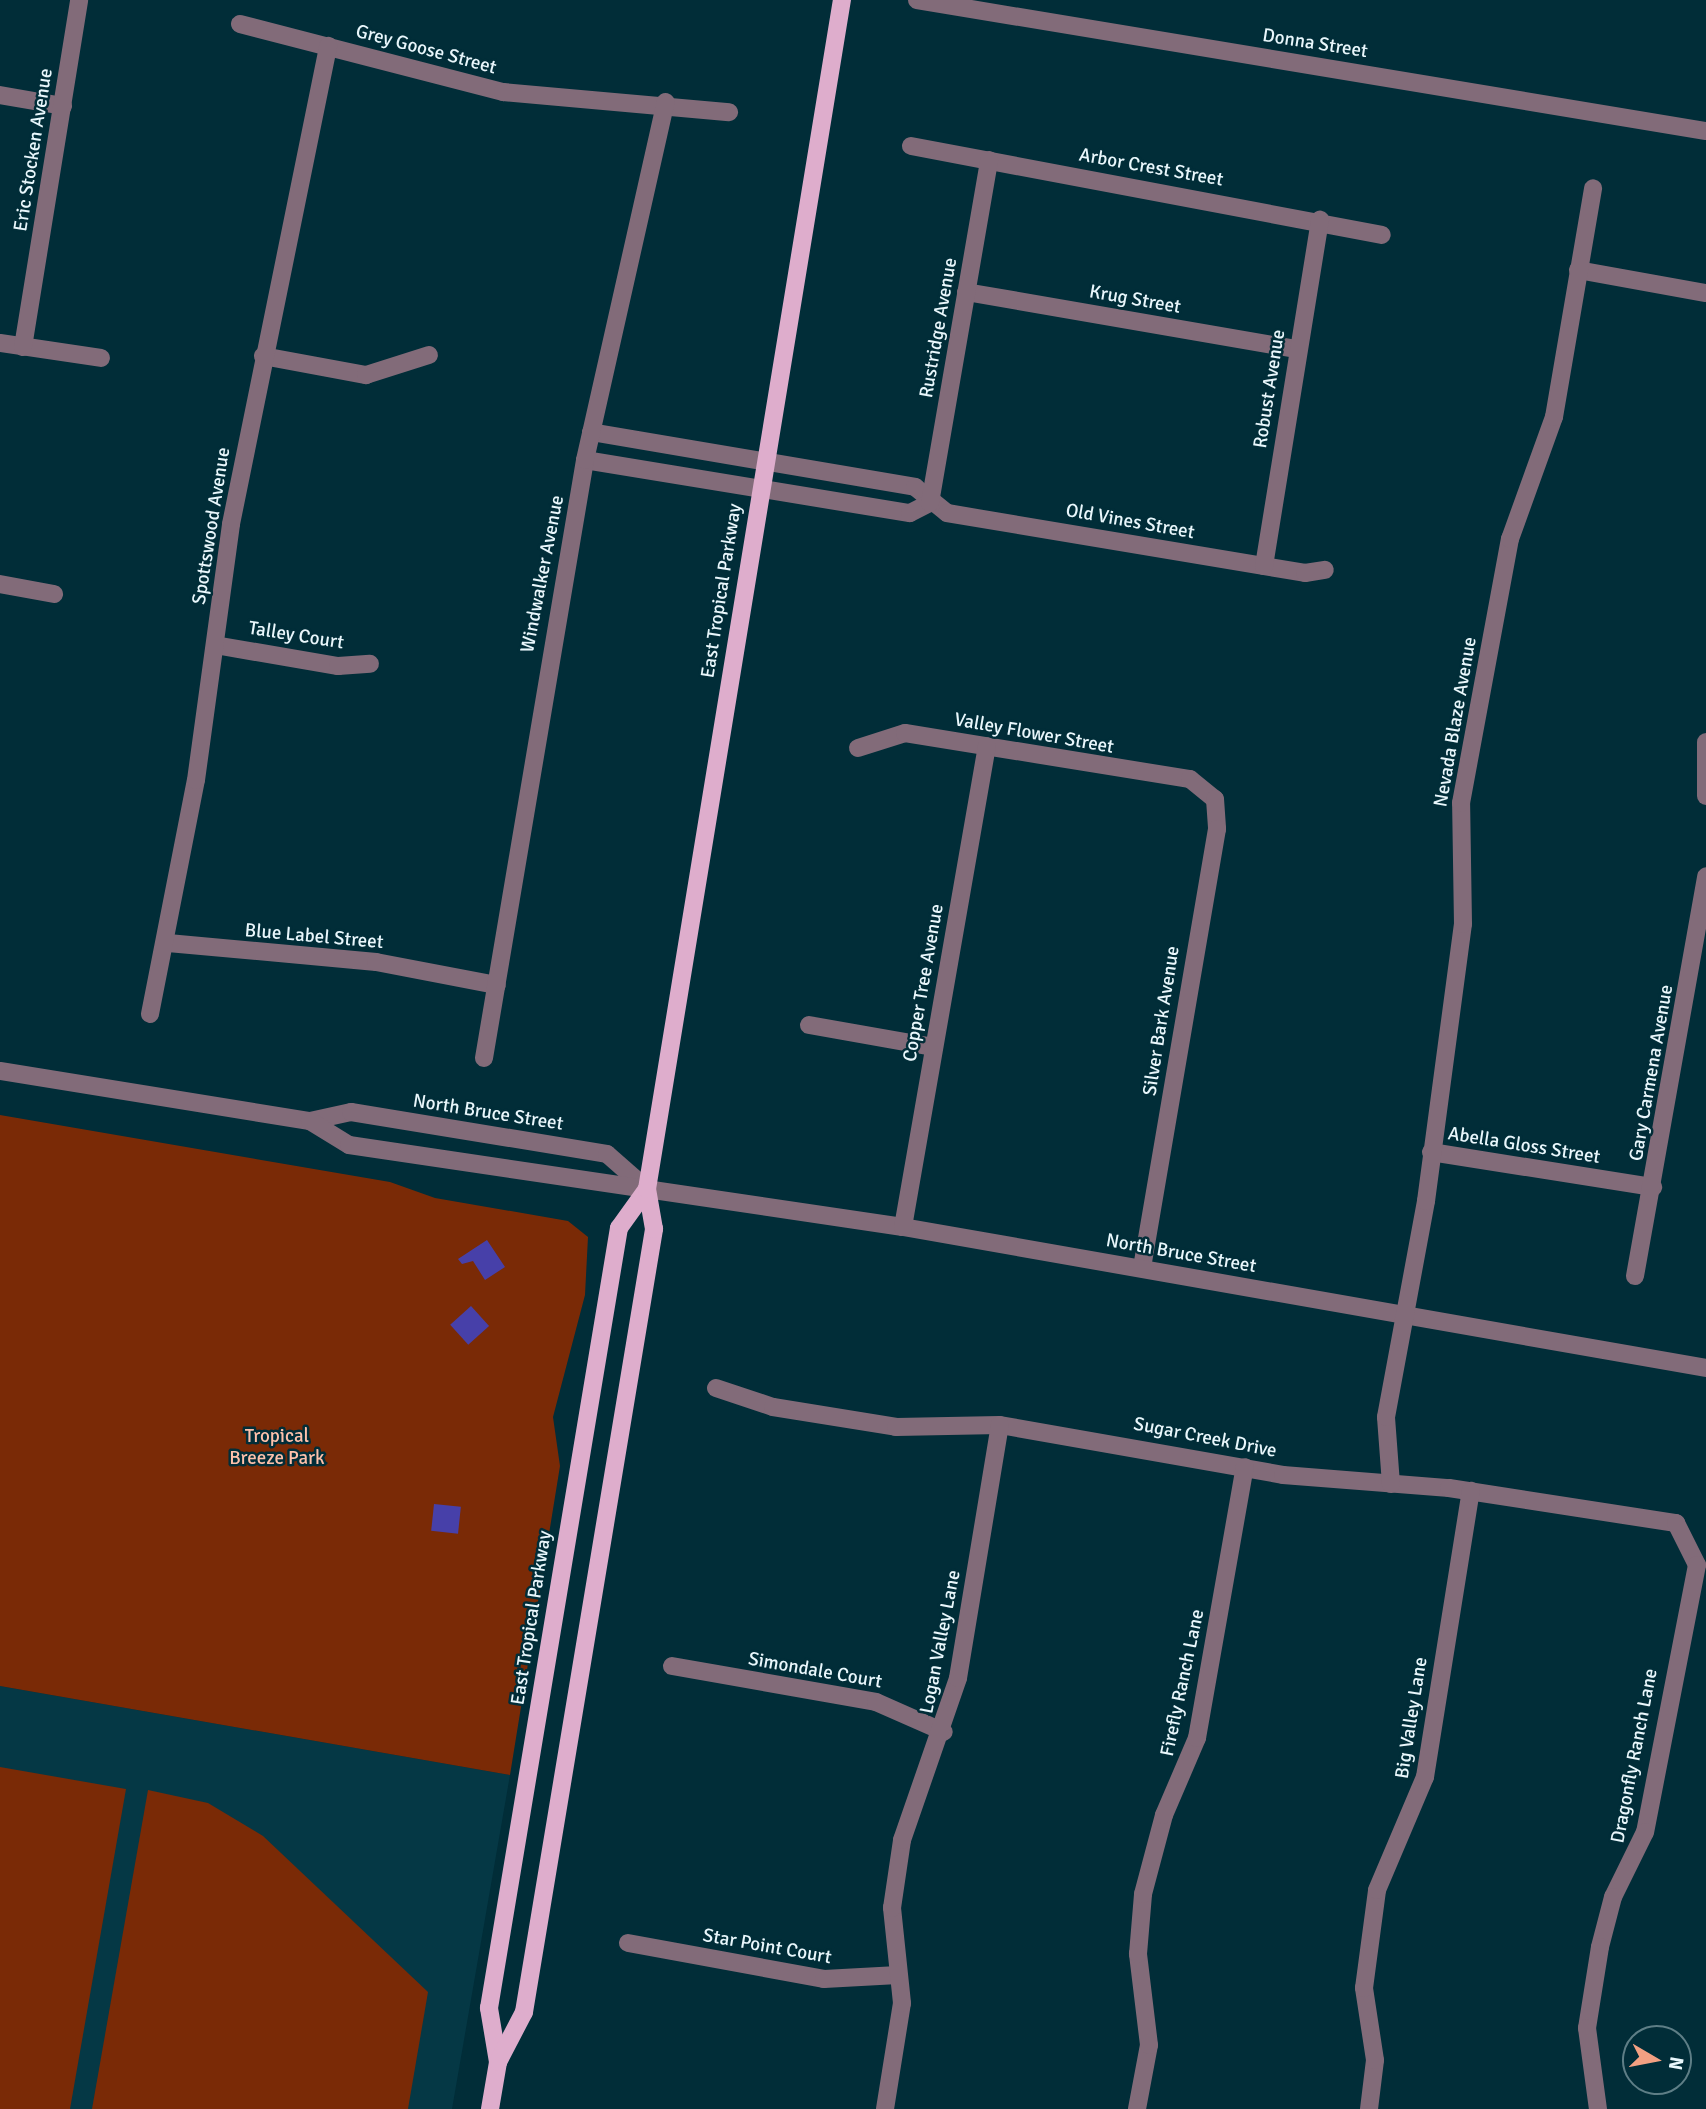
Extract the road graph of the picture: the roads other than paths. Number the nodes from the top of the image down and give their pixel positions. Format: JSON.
{"nodes":[{"id":1,"x":79,"y":0,"type":"edge"},
{"id":2,"x":842,"y":0,"type":"edge"},
{"id":3,"x":917,"y":0,"type":"edge"},
{"id":4,"x":240,"y":24,"type":"dead end"},
{"id":5,"x":328,"y":46,"type":"junction"},
{"id":6,"x":0,"y":95,"type":"edge"},
{"id":7,"x":666,"y":102,"type":"junction"},
{"id":8,"x":63,"y":106,"type":"junction"},
{"id":9,"x":729,"y":112,"type":"dead end"},
{"id":10,"x":1706,"y":131,"type":"edge"},
{"id":11,"x":912,"y":146,"type":"dead end"},
{"id":12,"x":989,"y":160,"type":"junction"},
{"id":13,"x":1593,"y":188,"type":"dead end"},
{"id":14,"x":1320,"y":220,"type":"junction"},
{"id":15,"x":1382,"y":235,"type":"dead end"},
{"id":16,"x":1578,"y":270,"type":"junction"},
{"id":17,"x":966,"y":292,"type":"junction"},
{"id":18,"x":1706,"y":293,"type":"edge"},
{"id":19,"x":0,"y":343,"type":"edge"},
{"id":20,"x":23,"y":347,"type":"junction"},
{"id":21,"x":1297,"y":349,"type":"junction"},
{"id":22,"x":429,"y":355,"type":"dead end"},
{"id":23,"x":263,"y":356,"type":"junction"},
{"id":24,"x":101,"y":358,"type":"dead end"},
{"id":25,"x":592,"y":432,"type":"junction"},
{"id":26,"x":647,"y":442,"type":"junction"},
{"id":27,"x":586,"y":460,"type":"junction"},
{"id":28,"x":765,"y":460,"type":"junction"},
{"id":29,"x":641,"y":469,"type":"junction"},
{"id":30,"x":861,"y":477,"type":"junction"},
{"id":31,"x":760,"y":488,"type":"junction"},
{"id":32,"x":930,"y":503,"type":"junction"},
{"id":33,"x":856,"y":505,"type":"junction"},
{"id":34,"x":1264,"y":566,"type":"junction"},
{"id":35,"x":1325,"y":570,"type":"dead end"},
{"id":36,"x":0,"y":584,"type":"edge"},
{"id":37,"x":54,"y":594,"type":"dead end"},
{"id":38,"x":215,"y":645,"type":"junction"},
{"id":39,"x":370,"y":664,"type":"dead end"},
{"id":40,"x":1706,"y":742,"type":"edge"},
{"id":41,"x":987,"y":746,"type":"junction"},
{"id":42,"x":858,"y":748,"type":"dead end"},
{"id":43,"x":1203,"y":786,"type":"joint"},
{"id":44,"x":1706,"y":796,"type":"edge"},
{"id":45,"x":1706,"y":876,"type":"edge"},
{"id":46,"x":168,"y":943,"type":"junction"},
{"id":47,"x":497,"y":985,"type":"junction"},
{"id":48,"x":150,"y":1014,"type":"dead end"},
{"id":49,"x":809,"y":1025,"type":"dead end"},
{"id":50,"x":934,"y":1047,"type":"junction"},
{"id":51,"x":484,"y":1058,"type":"dead end"},
{"id":52,"x":0,"y":1071,"type":"edge"},
{"id":53,"x":310,"y":1121,"type":"junction"},
{"id":54,"x":1431,"y":1152,"type":"junction"},
{"id":55,"x":1653,"y":1187,"type":"junction"},
{"id":56,"x":647,"y":1189,"type":"junction"},
{"id":57,"x":903,"y":1227,"type":"junction"},
{"id":58,"x":1142,"y":1268,"type":"junction"},
{"id":59,"x":1636,"y":1276,"type":"dead end"},
{"id":60,"x":1407,"y":1314,"type":"junction"},
{"id":61,"x":1706,"y":1368,"type":"edge"},
{"id":62,"x":716,"y":1388,"type":"dead end"},
{"id":63,"x":1000,"y":1425,"type":"junction"},
{"id":64,"x":1245,"y":1467,"type":"junction"},
{"id":65,"x":1391,"y":1485,"type":"junction"},
{"id":66,"x":1471,"y":1491,"type":"junction"},
{"id":67,"x":1685,"y":1534,"type":"joint"},
{"id":68,"x":672,"y":1666,"type":"dead end"},
{"id":69,"x":944,"y":1732,"type":"junction"},
{"id":70,"x":628,"y":1943,"type":"dead end"},
{"id":71,"x":898,"y":1975,"type":"junction"},
{"id":72,"x":498,"y":2062,"type":"junction"},
{"id":73,"x":490,"y":2109,"type":"edge"},
{"id":74,"x":885,"y":2109,"type":"edge"},
{"id":75,"x":1138,"y":2109,"type":"edge"},
{"id":76,"x":1369,"y":2109,"type":"edge"},
{"id":77,"x":1598,"y":2109,"type":"edge"}],
"edges":[{"from":1,"to":8,"type":"street","name":"Eric Stocken Avenue"},
{"from":2,"to":28,"type":"main road","name":"East Tropical Parkway"},
{"from":3,"to":10,"type":"street","name":"Donna Street"},
{"from":4,"to":5,"type":"street","name":"Grey Goose Street"},
{"from":5,"to":7,"type":"street","name":"Grey Goose Street"},
{"from":5,"to":23,"type":"street","name":"Spottswood Avenue"},
{"from":6,"to":8,"type":"street"},
{"from":7,"to":9,"type":"street","name":"Grey Goose Street"},
{"from":7,"to":25,"type":"street","name":"Windwalker Avenue"},
{"from":8,"to":20,"type":"street","name":"Eric Stocken Avenue"},
{"from":11,"to":12,"type":"street","name":"Arbor Crest Street"},
{"from":12,"to":14,"type":"street","name":"Arbor Crest Street"},
{"from":12,"to":17,"type":"street","name":"Rustridge Avenue"},
{"from":13,"to":16,"type":"street","name":"Nevada Blaze Avenue"},
{"from":14,"to":15,"type":"street","name":"Arbor Crest Street"},
{"from":14,"to":21,"type":"street","name":"Robust Avenue"},
{"from":16,"to":18,"type":"street"},
{"from":16,"to":54,"type":"street","name":"Nevada Blaze Avenue"},
{"from":17,"to":21,"type":"street","name":"Krug Street"},
{"from":17,"to":32,"type":"street","name":"Rustridge Avenue"},
{"from":19,"to":20,"type":"street"},
{"from":20,"to":24,"type":"street"},
{"from":21,"to":34,"type":"street","name":"Robust Avenue"},
{"from":22,"to":23,"type":"street"},
{"from":23,"to":38,"type":"street","name":"Spottswood Avenue"},
{"from":25,"to":26,"type":"street","name":"Old Vines Street"},
{"from":25,"to":27,"type":"street","name":"Windwalker Avenue"},
{"from":26,"to":28,"type":"street","name":"Old Vines Street"},
{"from":26,"to":29,"type":"street"},
{"from":27,"to":29,"type":"street"},
{"from":27,"to":47,"type":"street","name":"Windwalker Avenue"},
{"from":28,"to":30,"type":"street","name":"Old Vines Street"},
{"from":28,"to":31,"type":"main road","name":"East Tropical Parkway"},
{"from":29,"to":31,"type":"street"},
{"from":30,"to":32,"type":"street","name":"Old Vines Street"},
{"from":30,"to":33,"type":"street"},
{"from":31,"to":33,"type":"street"},
{"from":31,"to":56,"type":"main road","name":"East Tropical Parkway"},
{"from":32,"to":33,"type":"street"},
{"from":32,"to":34,"type":"street","name":"Old Vines Street"},
{"from":34,"to":35,"type":"street","name":"Old Vines Street"},
{"from":36,"to":37,"type":"street"},
{"from":38,"to":39,"type":"street","name":"Talley Court"},
{"from":38,"to":46,"type":"street","name":"Spottswood Avenue"},
{"from":40,"to":44,"type":"street"},
{"from":41,"to":42,"type":"street","name":"Valley Flower Street"},
{"from":41,"to":43,"type":"street","name":"Valley Flower Street"},
{"from":41,"to":50,"type":"street","name":"Copper Tree Avenue"},
{"from":43,"to":58,"type":"street","name":"Silver Bark Avenue"},
{"from":45,"to":55,"type":"street","name":"Gary Carmena Avenue"},
{"from":46,"to":47,"type":"street","name":"Blue Label Street"},
{"from":46,"to":48,"type":"street","name":"Spottswood Avenue"},
{"from":47,"to":51,"type":"street","name":"Windwalker Avenue"},
{"from":49,"to":50,"type":"street"},
{"from":50,"to":57,"type":"street","name":"Copper Tree Avenue"},
{"from":52,"to":53,"type":"street","name":"North Bruce Street"},
{"from":53,"to":56,"type":"street","name":"North Bruce Street"},
{"from":53,"to":56,"type":"street","name":"North Bruce Street"},
{"from":54,"to":55,"type":"street","name":"Abella Gloss Street"},
{"from":54,"to":60,"type":"street","name":"Nevada Blaze Avenue"},
{"from":55,"to":59,"type":"street","name":"Gary Carmena Avenue"},
{"from":56,"to":57,"type":"street","name":"North Bruce Street"},
{"from":56,"to":72,"type":"main road","name":"East Tropical Parkway"},
{"from":56,"to":72,"type":"main road","name":"East Tropical Parkway"},
{"from":57,"to":58,"type":"street","name":"North Bruce Street"},
{"from":58,"to":60,"type":"street","name":"North Bruce Street"},
{"from":60,"to":61,"type":"street","name":"North Bruce Street"},
{"from":60,"to":65,"type":"street","name":"Nevada Blaze Avenue"},
{"from":62,"to":63,"type":"street","name":"Sugar Creek Drive"},
{"from":63,"to":64,"type":"street","name":"Sugar Creek Drive"},
{"from":63,"to":69,"type":"street","name":"Logan Valley Lane"},
{"from":64,"to":65,"type":"street","name":"Sugar Creek Drive"},
{"from":64,"to":75,"type":"street","name":"Firefly Ranch Lane"},
{"from":65,"to":66,"type":"street","name":"Sugar Creek Drive"},
{"from":66,"to":67,"type":"street","name":"Sugar Creek Drive"},
{"from":66,"to":76,"type":"street","name":"Big Valley Lane"},
{"from":67,"to":77,"type":"street","name":"Dragonfly Ranch Lane"},
{"from":68,"to":69,"type":"street","name":"Simondale Court"},
{"from":69,"to":71,"type":"street","name":"Logan Valley Lane"},
{"from":70,"to":71,"type":"street","name":"Star Point Court"},
{"from":71,"to":74,"type":"street","name":"Logan Valley Lane"},
{"from":72,"to":73,"type":"main road","name":"East Tropical Parkway"}]}
